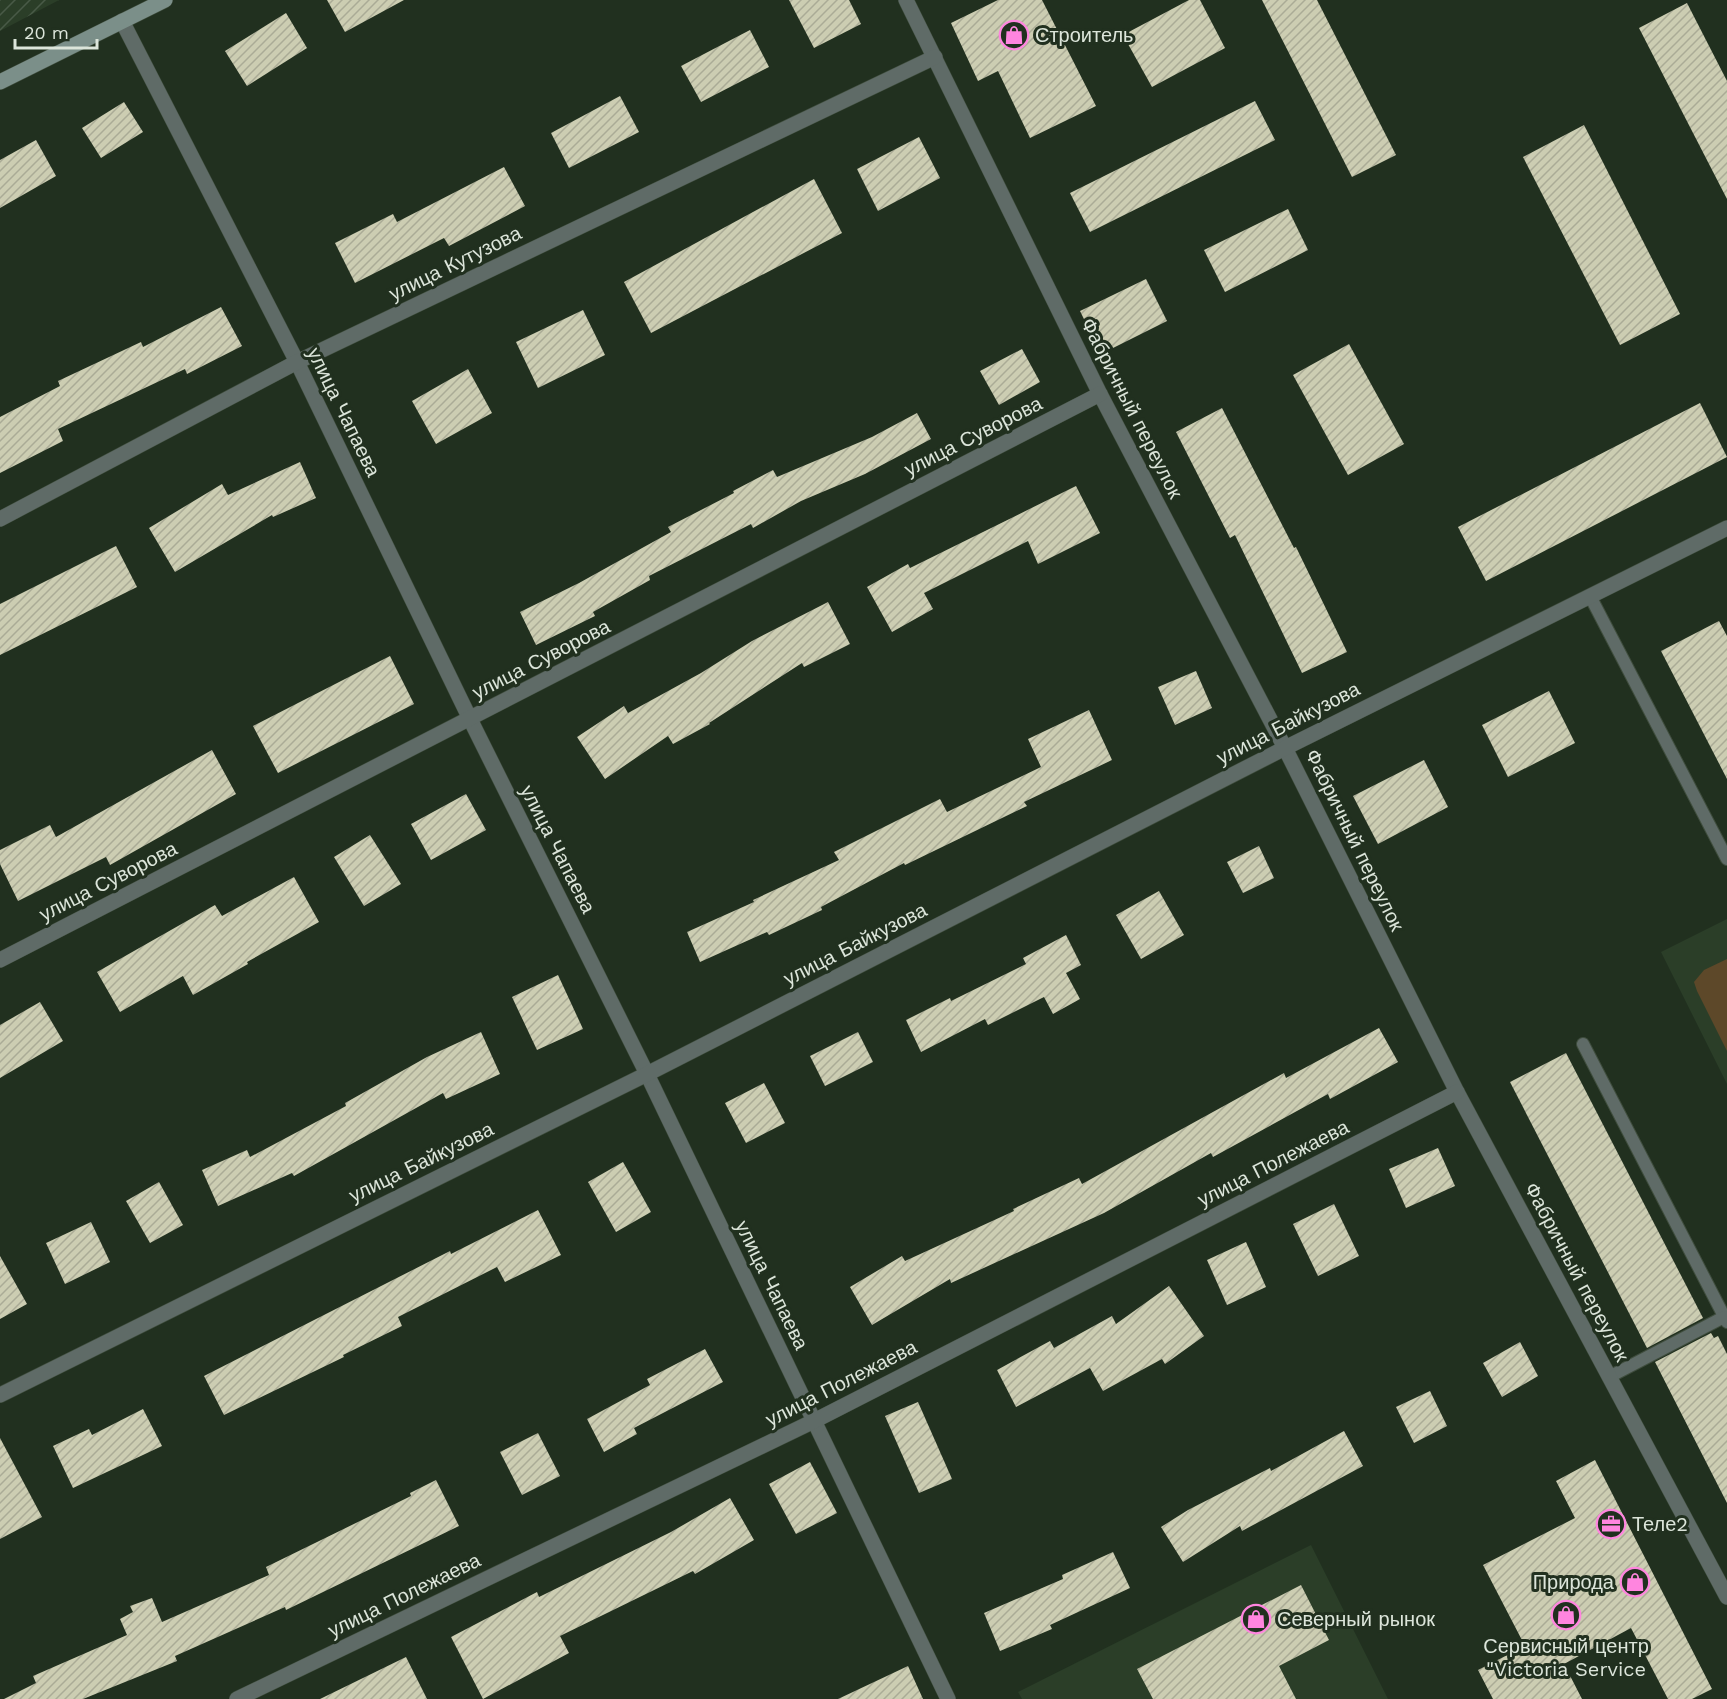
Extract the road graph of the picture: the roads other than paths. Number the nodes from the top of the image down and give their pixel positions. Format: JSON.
{"nodes":[{"id":1,"x":165,"y":0,"type":"edge"},
{"id":2,"x":906,"y":0,"type":"edge"},
{"id":3,"x":122,"y":21,"type":"junction"},
{"id":4,"x":934,"y":57,"type":"junction"},
{"id":5,"x":0,"y":82,"type":"edge"},
{"id":6,"x":297,"y":362,"type":"junction"},
{"id":7,"x":1100,"y":394,"type":"junction"},
{"id":8,"x":0,"y":519,"type":"edge"},
{"id":9,"x":1727,"y":528,"type":"edge"},
{"id":10,"x":1590,"y":596,"type":"junction"},
{"id":11,"x":470,"y":719,"type":"junction"},
{"id":12,"x":1285,"y":748,"type":"junction"},
{"id":13,"x":1727,"y":859,"type":"edge"},
{"id":14,"x":0,"y":960,"type":"edge"},
{"id":15,"x":1583,"y":1044,"type":"dead end"},
{"id":16,"x":647,"y":1074,"type":"junction"},
{"id":17,"x":1457,"y":1092,"type":"junction"},
{"id":18,"x":1726,"y":1319,"type":"edge"},
{"id":19,"x":1606,"y":1370,"type":"junction"},
{"id":20,"x":0,"y":1395,"type":"edge"},
{"id":21,"x":814,"y":1421,"type":"junction"},
{"id":22,"x":1727,"y":1597,"type":"edge"},
{"id":23,"x":237,"y":1699,"type":"edge"},
{"id":24,"x":948,"y":1699,"type":"edge"}],
"edges":[{"from":1,"to":3,"type":"main road"},
{"from":2,"to":4,"type":"street","name":"Фабричный переулок"},
{"from":3,"to":5,"type":"main road"},
{"from":3,"to":6,"type":"street","name":"улица Чапаева"},
{"from":4,"to":6,"type":"street","name":"улица Кутузова"},
{"from":4,"to":7,"type":"street","name":"Фабричный переулок"},
{"from":6,"to":8,"type":"street","name":"улица Кутузова"},
{"from":6,"to":11,"type":"street","name":"улица Чапаева"},
{"from":7,"to":11,"type":"street","name":"улица Суворова"},
{"from":7,"to":12,"type":"street","name":"Фабричный переулок"},
{"from":9,"to":10,"type":"street","name":"улица Байкузова"},
{"from":10,"to":12,"type":"street","name":"улица Байкузова"},
{"from":10,"to":13,"type":"lane"},
{"from":11,"to":14,"type":"street","name":"улица Суворова"},
{"from":11,"to":16,"type":"street","name":"улица Чапаева"},
{"from":12,"to":16,"type":"street","name":"улица Байкузова"},
{"from":12,"to":17,"type":"street","name":"Фабричный переулок"},
{"from":15,"to":18,"type":"lane"},
{"from":16,"to":20,"type":"street","name":"улица Байкузова"},
{"from":16,"to":21,"type":"street","name":"улица Чапаева"},
{"from":17,"to":19,"type":"street","name":"Фабричный переулок"},
{"from":17,"to":21,"type":"street","name":"улица Полежаева"},
{"from":18,"to":19,"type":"lane"},
{"from":19,"to":22,"type":"street","name":"Фабричный переулок"},
{"from":21,"to":23,"type":"street","name":"улица Полежаева"},
{"from":21,"to":24,"type":"street","name":"улица Чапаева"}]}
